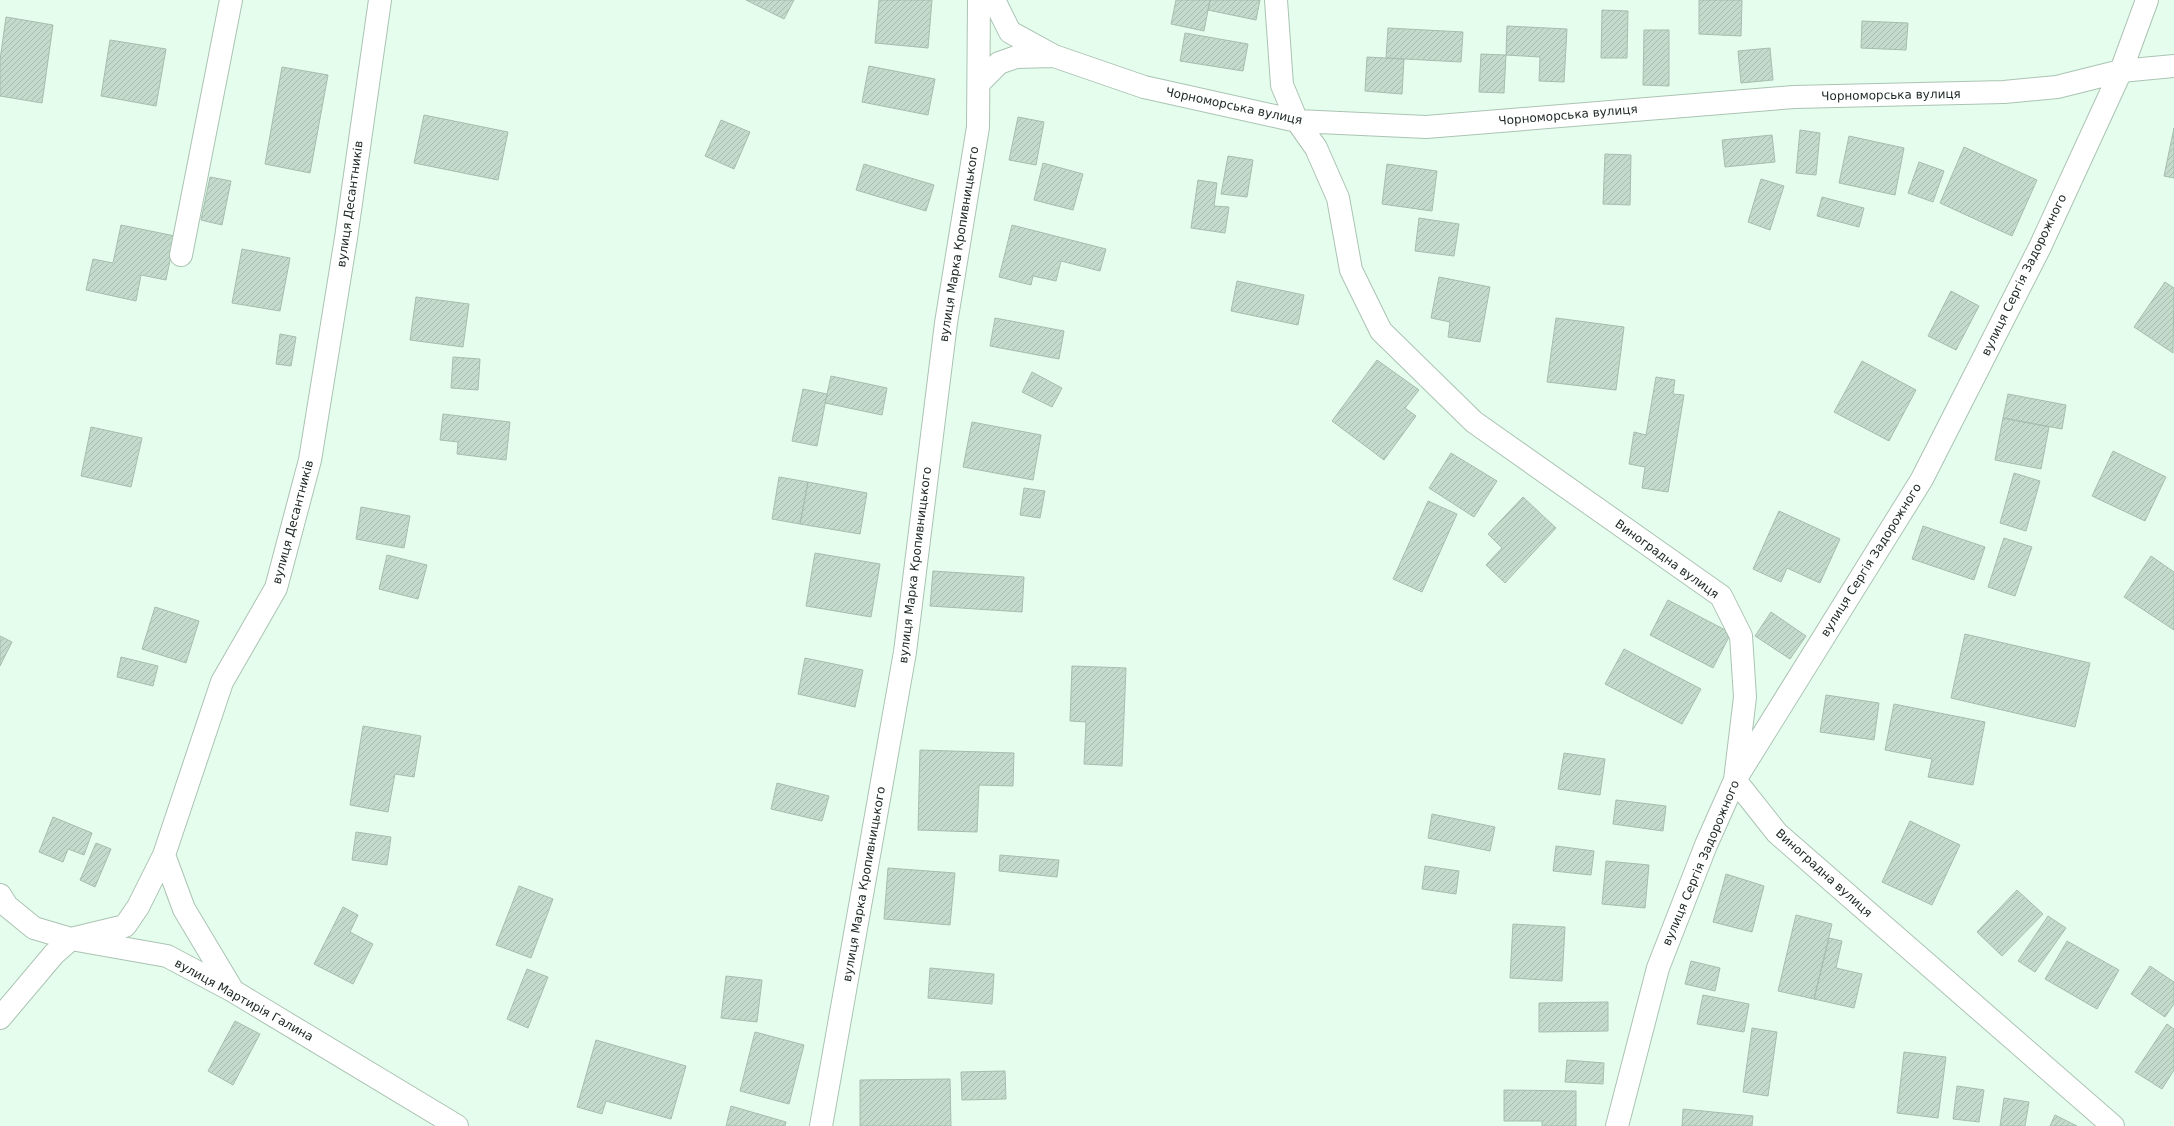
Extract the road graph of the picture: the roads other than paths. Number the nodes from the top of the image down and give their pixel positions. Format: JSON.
{"nodes":[{"id":1,"x":231,"y":0,"type":"edge"},
{"id":2,"x":380,"y":0,"type":"edge"},
{"id":3,"x":979,"y":0,"type":"edge"},
{"id":4,"x":994,"y":0,"type":"edge"},
{"id":5,"x":1276,"y":0,"type":"edge"},
{"id":6,"x":2147,"y":0,"type":"edge"},
{"id":7,"x":1054,"y":56,"type":"junction"},
{"id":8,"x":2174,"y":66,"type":"edge"},
{"id":9,"x":2121,"y":71,"type":"junction"},
{"id":10,"x":979,"y":83,"type":"junction"},
{"id":11,"x":1297,"y":121,"type":"junction"},
{"id":12,"x":181,"y":255,"type":"dead end"},
{"id":13,"x":1735,"y":780,"type":"junction"},
{"id":14,"x":164,"y":855,"type":"junction"},
{"id":15,"x":0,"y":895,"type":"edge"},
{"id":16,"x":71,"y":939,"type":"junction"},
{"id":17,"x":233,"y":991,"type":"junction"},
{"id":18,"x":0,"y":1018,"type":"edge"},
{"id":19,"x":457,"y":1126,"type":"edge"},
{"id":20,"x":821,"y":1126,"type":"edge"},
{"id":21,"x":1617,"y":1126,"type":"edge"},
{"id":22,"x":2113,"y":1126,"type":"edge"}],
"edges":[{"from":1,"to":12,"type":"street"},
{"from":2,"to":14,"type":"street","name":"вулиця Десантників"},
{"from":3,"to":10,"type":"street","name":"вулиця Марка Кропивницького"},
{"from":4,"to":7,"type":"street","name":"Чорноморська вулиця"},
{"from":5,"to":11,"type":"street","name":"Виноградна вулиця"},
{"from":6,"to":9,"type":"street","name":"вулиця Сергія Задорожного"},
{"from":7,"to":10,"type":"street"},
{"from":7,"to":11,"type":"street","name":"Чорноморська вулиця"},
{"from":8,"to":9,"type":"street","name":"Чорноморська вулиця"},
{"from":9,"to":11,"type":"street","name":"Чорноморська вулиця"},
{"from":9,"to":13,"type":"street","name":"вулиця Сергія Задорожного"},
{"from":10,"to":20,"type":"street","name":"вулиця Марка Кропивницького"},
{"from":11,"to":13,"type":"street","name":"Виноградна вулиця"},
{"from":13,"to":21,"type":"street","name":"вулиця Сергія Задорожного"},
{"from":13,"to":22,"type":"street","name":"Виноградна вулиця"},
{"from":14,"to":16,"type":"street","name":"вулиця Десантників"},
{"from":14,"to":17,"type":"street"},
{"from":15,"to":16,"type":"street","name":"вулиця Мартирія Галина"},
{"from":16,"to":17,"type":"street","name":"вулиця Мартирія Галина"},
{"from":16,"to":18,"type":"street","name":"вулиця Десантників"},
{"from":17,"to":19,"type":"street","name":"вулиця Мартирія Галина"}]}
